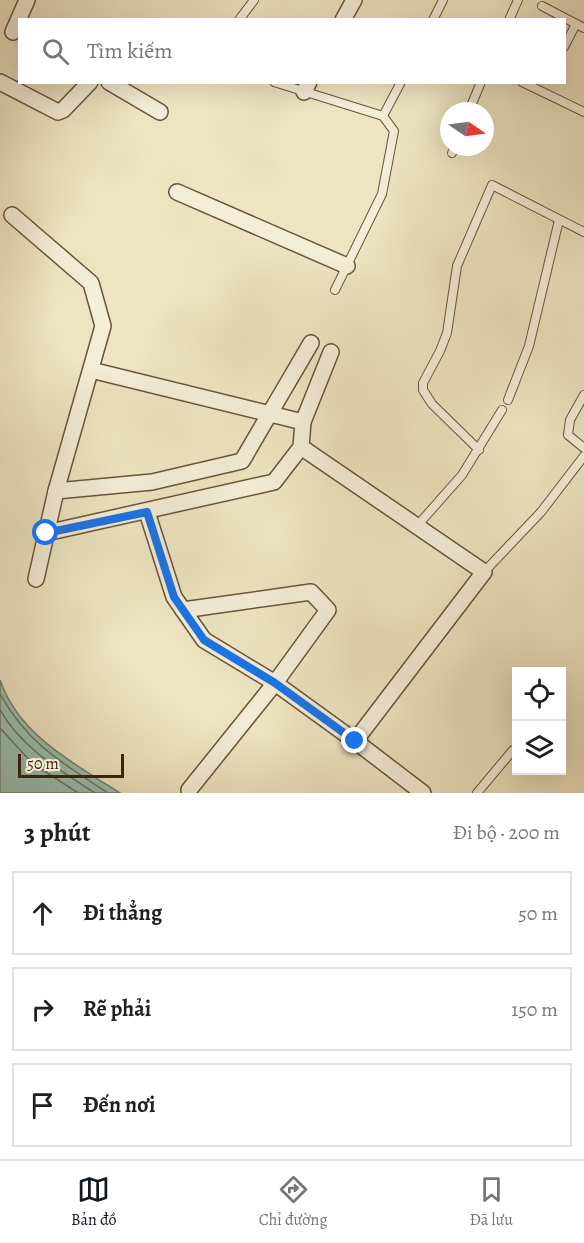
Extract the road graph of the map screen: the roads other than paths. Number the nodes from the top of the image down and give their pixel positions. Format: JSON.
{"nodes":[{"id":1,"x":27,"y":0,"type":"edge"},
{"id":2,"x":255,"y":0,"type":"edge"},
{"id":3,"x":354,"y":0,"type":"edge"},
{"id":4,"x":443,"y":0,"type":"edge"},
{"id":5,"x":518,"y":0,"type":"edge"},
{"id":6,"x":542,"y":6,"type":"dead end"},
{"id":7,"x":19,"y":18,"type":"edge"},
{"id":8,"x":241,"y":18,"type":"edge"},
{"id":9,"x":344,"y":18,"type":"edge"},
{"id":10,"x":434,"y":18,"type":"edge"},
{"id":11,"x":510,"y":18,"type":"edge"},
{"id":12,"x":565,"y":18,"type":"edge"},
{"id":13,"x":566,"y":19,"type":"edge"},
{"id":14,"x":18,"y":21,"type":"edge"},
{"id":15,"x":576,"y":24,"type":"junction"},
{"id":16,"x":584,"y":28,"type":"edge"},
{"id":17,"x":13,"y":32,"type":"dead end"},
{"id":18,"x":566,"y":43,"type":"edge"},
{"id":19,"x":0,"y":82,"type":"edge"},
{"id":20,"x":88,"y":84,"type":"edge"},
{"id":21,"x":112,"y":84,"type":"edge"},
{"id":22,"x":287,"y":84,"type":"edge"},
{"id":23,"x":400,"y":84,"type":"edge"},
{"id":24,"x":480,"y":84,"type":"edge"},
{"id":25,"x":526,"y":84,"type":"edge"},
{"id":26,"x":307,"y":87,"type":"edge"},
{"id":27,"x":473,"y":102,"type":"edge"},
{"id":28,"x":160,"y":112,"type":"dead end"},
{"id":29,"x":584,"y":112,"type":"edge"},
{"id":30,"x":383,"y":117,"type":"junction"},
{"id":31,"x":177,"y":192,"type":"dead end"},
{"id":32,"x":12,"y":215,"type":"dead end"},
{"id":33,"x":559,"y":220,"type":"junction"},
{"id":34,"x":584,"y":232,"type":"edge"},
{"id":35,"x":347,"y":266,"type":"junction"},
{"id":36,"x":335,"y":290,"type":"dead end"},
{"id":37,"x":311,"y":344,"type":"dead end"},
{"id":38,"x":332,"y":352,"type":"dead end"},
{"id":39,"x":91,"y":370,"type":"junction"},
{"id":40,"x":584,"y":395,"type":"edge"},
{"id":41,"x":507,"y":400,"type":"dead end"},
{"id":42,"x":502,"y":410,"type":"dead end"},
{"id":43,"x":270,"y":414,"type":"junction"},
{"id":44,"x":303,"y":422,"type":"junction"},
{"id":45,"x":301,"y":447,"type":"junction"},
{"id":46,"x":584,"y":448,"type":"edge"},
{"id":47,"x":478,"y":450,"type":"junction"},
{"id":48,"x":584,"y":456,"type":"edge"},
{"id":49,"x":56,"y":492,"type":"junction"},
{"id":50,"x":147,"y":512,"type":"junction"},
{"id":51,"x":417,"y":526,"type":"junction"},
{"id":52,"x":46,"y":533,"type":"junction"},
{"id":53,"x":484,"y":572,"type":"junction"},
{"id":54,"x":36,"y":579,"type":"dead end"},
{"id":55,"x":183,"y":610,"type":"junction"},
{"id":56,"x":275,"y":683,"type":"junction"},
{"id":57,"x":355,"y":741,"type":"junction"},
{"id":58,"x":512,"y":751,"type":"edge"},
{"id":59,"x":189,"y":790,"type":"dead end"},
{"id":60,"x":423,"y":793,"type":"edge"},
{"id":61,"x":477,"y":793,"type":"edge"}],
"edges":[{"from":1,"to":7,"type":"street"},
{"from":2,"to":8,"type":"lane"},
{"from":3,"to":9,"type":"street"},
{"from":4,"to":10,"type":"lane"},
{"from":5,"to":11,"type":"lane"},
{"from":6,"to":12,"type":"lane"},
{"from":13,"to":15,"type":"lane"},
{"from":14,"to":17,"type":"street"},
{"from":15,"to":16,"type":"lane"},
{"from":15,"to":18,"type":"lane"},
{"from":19,"to":20,"type":"street"},
{"from":21,"to":28,"type":"street"},
{"from":22,"to":26,"type":"lane"},
{"from":23,"to":30,"type":"lane"},
{"from":24,"to":27,"type":"lane"},
{"from":25,"to":29,"type":"lane"},
{"from":26,"to":30,"type":"lane"},
{"from":30,"to":35,"type":"lane"},
{"from":31,"to":35,"type":"street"},
{"from":32,"to":39,"type":"street"},
{"from":33,"to":34,"type":"lane"},
{"from":33,"to":41,"type":"lane"},
{"from":33,"to":47,"type":"lane"},
{"from":35,"to":36,"type":"lane"},
{"from":37,"to":43,"type":"street"},
{"from":38,"to":44,"type":"street"},
{"from":39,"to":43,"type":"street"},
{"from":39,"to":49,"type":"street"},
{"from":40,"to":46,"type":"lane"},
{"from":42,"to":47,"type":"lane"},
{"from":43,"to":44,"type":"street"},
{"from":43,"to":49,"type":"street"},
{"from":44,"to":45,"type":"street"},
{"from":45,"to":50,"type":"street"},
{"from":45,"to":51,"type":"street"},
{"from":47,"to":51,"type":"lane"},
{"from":48,"to":53,"type":"lane"},
{"from":49,"to":52,"type":"street"},
{"from":50,"to":52,"type":"street"},
{"from":50,"to":55,"type":"street"},
{"from":51,"to":53,"type":"street"},
{"from":52,"to":54,"type":"street"},
{"from":53,"to":57,"type":"street"},
{"from":55,"to":56,"type":"street"},
{"from":55,"to":56,"type":"street"},
{"from":56,"to":57,"type":"street"},
{"from":56,"to":59,"type":"street"},
{"from":57,"to":60,"type":"street"},
{"from":58,"to":61,"type":"lane"}]}
